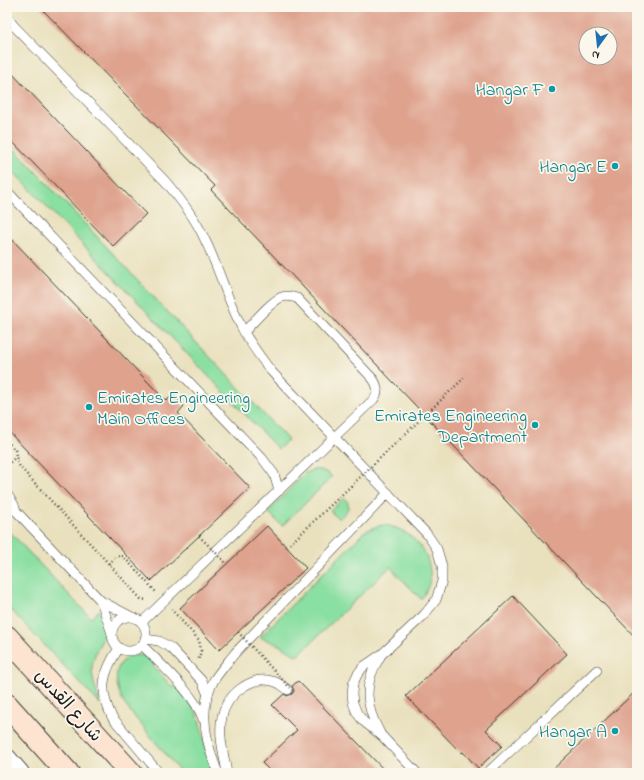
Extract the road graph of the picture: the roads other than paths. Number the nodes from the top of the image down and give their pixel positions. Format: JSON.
{"nodes":[{"id":1,"x":7,"y":17,"type":"edge"},
{"id":2,"x":14,"y":26,"type":"junction"},
{"id":3,"x":7,"y":33,"type":"edge"},
{"id":4,"x":7,"y":191,"type":"edge"},
{"id":5,"x":244,"y":332,"type":"junction"},
{"id":6,"x":335,"y":438,"type":"junction"},
{"id":7,"x":279,"y":491,"type":"junction"},
{"id":8,"x":388,"y":493,"type":"junction"},
{"id":9,"x":7,"y":494,"type":"edge"},
{"id":10,"x":7,"y":506,"type":"edge"},
{"id":11,"x":16,"y":511,"type":"junction"},
{"id":12,"x":101,"y":601,"type":"junction"},
{"id":13,"x":132,"y":617,"type":"junction"},
{"id":14,"x":142,"y":622,"type":"junction"},
{"id":15,"x":112,"y":634,"type":"junction"},
{"id":16,"x":7,"y":638,"type":"edge"},
{"id":17,"x":143,"y":642,"type":"junction"},
{"id":18,"x":119,"y":648,"type":"junction"},
{"id":19,"x":382,"y":654,"type":"junction"},
{"id":20,"x":597,"y":670,"type":"dead end"},
{"id":21,"x":289,"y":689,"type":"road end"},
{"id":22,"x":208,"y":695,"type":"junction"},
{"id":23,"x":7,"y":705,"type":"edge"},
{"id":24,"x":205,"y":724,"type":"junction"},
{"id":25,"x":382,"y":736,"type":"junction"},
{"id":26,"x":7,"y":758,"type":"edge"},
{"id":27,"x":20,"y":773,"type":"edge"},
{"id":28,"x":68,"y":773,"type":"edge"},
{"id":29,"x":131,"y":773,"type":"edge"},
{"id":30,"x":159,"y":773,"type":"edge"},
{"id":31,"x":218,"y":773,"type":"edge"},
{"id":32,"x":227,"y":773,"type":"edge"},
{"id":33,"x":417,"y":773,"type":"edge"},
{"id":34,"x":487,"y":773,"type":"edge"}],
"edges":[{"from":1,"to":2,"type":"lane"},
{"from":2,"to":3,"type":"lane"},
{"from":2,"to":5,"type":"lane"},
{"from":4,"to":7,"type":"lane"},
{"from":5,"to":6,"type":"lane"},
{"from":5,"to":6,"type":"lane"},
{"from":6,"to":7,"type":"lane"},
{"from":6,"to":8,"type":"lane"},
{"from":7,"to":14,"type":"lane"},
{"from":8,"to":19,"type":"lane"},
{"from":8,"to":22,"type":"lane"},
{"from":9,"to":11,"type":"lane"},
{"from":10,"to":11,"type":"lane"},
{"from":11,"to":12,"type":"lane"},
{"from":12,"to":13,"type":"lane"},
{"from":12,"to":15,"type":"lane"},
{"from":13,"to":14,"type":"lane"},
{"from":13,"to":15,"type":"lane"},
{"from":14,"to":17,"type":"lane"},
{"from":15,"to":18,"type":"lane"},
{"from":16,"to":29,"type":"main road","name":"شارع القدس"},
{"from":17,"to":18,"type":"lane"},
{"from":17,"to":22,"type":"lane"},
{"from":17,"to":24,"type":"lane"},
{"from":18,"to":30,"type":"lane"},
{"from":19,"to":25,"type":"lane"},
{"from":19,"to":25,"type":"lane"},
{"from":20,"to":34,"type":"lane"},
{"from":21,"to":32,"type":"lane"},
{"from":22,"to":24,"type":"lane"},
{"from":23,"to":28,"type":"main road"},
{"from":24,"to":31,"type":"lane"},
{"from":25,"to":33,"type":"lane"},
{"from":26,"to":27,"type":"street"}]}
